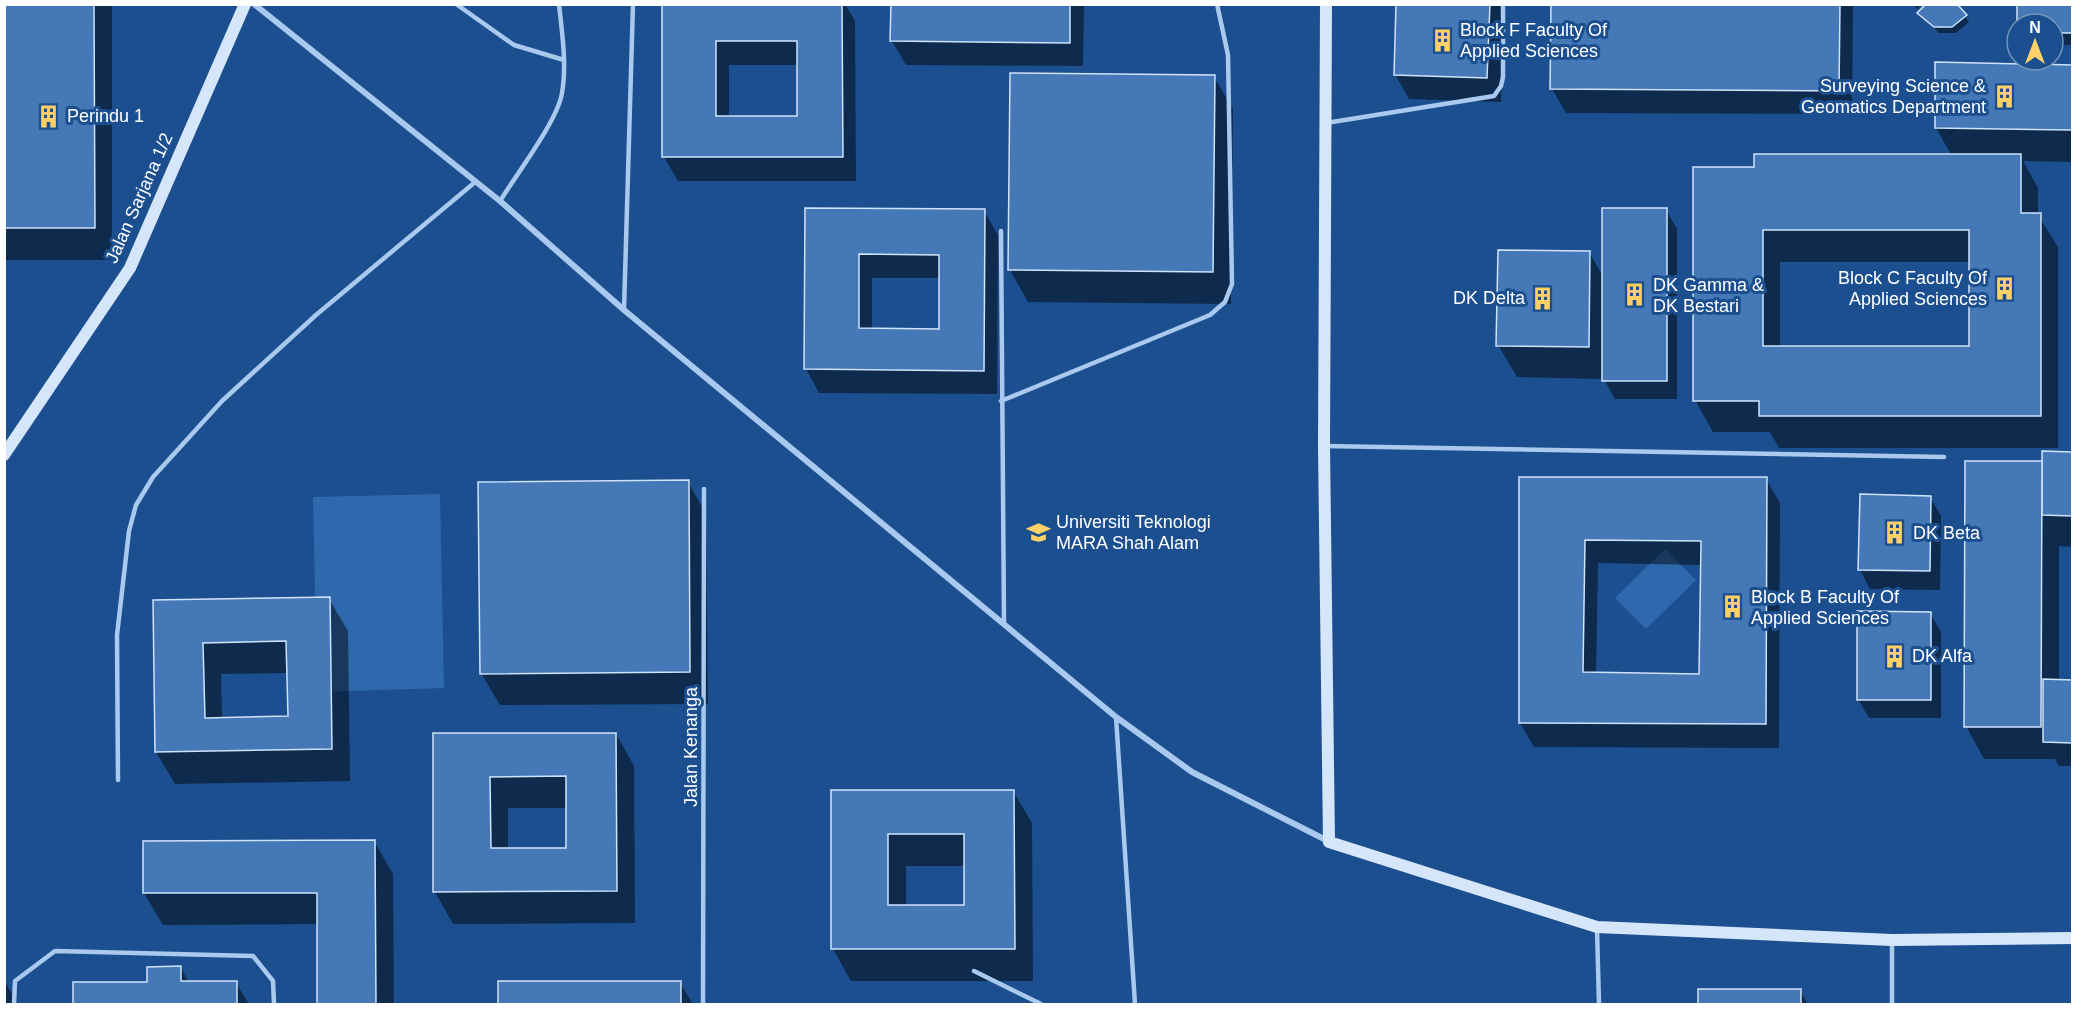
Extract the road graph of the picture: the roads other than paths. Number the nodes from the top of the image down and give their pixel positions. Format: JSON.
{"nodes":[{"id":1,"x":245,"y":4,"type":"edge"},
{"id":2,"x":254,"y":4,"type":"edge"},
{"id":3,"x":456,"y":4,"type":"edge"},
{"id":4,"x":559,"y":4,"type":"edge"},
{"id":5,"x":633,"y":4,"type":"edge"},
{"id":6,"x":1217,"y":4,"type":"edge"},
{"id":7,"x":1326,"y":4,"type":"edge"},
{"id":8,"x":1503,"y":4,"type":"edge"},
{"id":9,"x":564,"y":60,"type":"junction"},
{"id":10,"x":1326,"y":123,"type":"junction"},
{"id":11,"x":474,"y":183,"type":"junction"},
{"id":12,"x":500,"y":201,"type":"junction"},
{"id":13,"x":1001,"y":231,"type":"dead end"},
{"id":14,"x":624,"y":310,"type":"junction"},
{"id":15,"x":1001,"y":400,"type":"junction"},
{"id":16,"x":1324,"y":446,"type":"junction"},
{"id":17,"x":4,"y":455,"type":"edge"},
{"id":18,"x":1944,"y":457,"type":"dead end"},
{"id":19,"x":704,"y":489,"type":"dead end"},
{"id":20,"x":1004,"y":621,"type":"junction"},
{"id":21,"x":1116,"y":717,"type":"junction"},
{"id":22,"x":118,"y":780,"type":"dead end"},
{"id":23,"x":1329,"y":842,"type":"junction"},
{"id":24,"x":1597,"y":927,"type":"junction"},
{"id":25,"x":2073,"y":938,"type":"edge"},
{"id":26,"x":1892,"y":939,"type":"junction"},
{"id":27,"x":974,"y":971,"type":"dead end"},
{"id":28,"x":14,"y":1005,"type":"edge"},
{"id":29,"x":274,"y":1005,"type":"edge"},
{"id":30,"x":703,"y":1005,"type":"edge"},
{"id":31,"x":1041,"y":1005,"type":"edge"},
{"id":32,"x":1135,"y":1005,"type":"edge"},
{"id":33,"x":1599,"y":1005,"type":"edge"},
{"id":34,"x":1892,"y":1005,"type":"edge"}],
"edges":[{"from":1,"to":17,"type":"street","name":"Jalan Sarjana 1/2"},
{"from":2,"to":11,"type":"street"},
{"from":3,"to":9,"type":"lane"},
{"from":4,"to":9,"type":"lane"},
{"from":5,"to":14,"type":"lane"},
{"from":6,"to":15,"type":"lane"},
{"from":7,"to":10,"type":"street"},
{"from":8,"to":10,"type":"lane"},
{"from":9,"to":12,"type":"lane"},
{"from":10,"to":16,"type":"street"},
{"from":11,"to":12,"type":"street"},
{"from":11,"to":22,"type":"lane"},
{"from":12,"to":14,"type":"street"},
{"from":13,"to":15,"type":"lane"},
{"from":14,"to":20,"type":"street"},
{"from":15,"to":20,"type":"lane"},
{"from":16,"to":18,"type":"lane"},
{"from":16,"to":23,"type":"street"},
{"from":19,"to":30,"type":"lane","name":"Jalan Kenanga"},
{"from":20,"to":21,"type":"street"},
{"from":21,"to":23,"type":"street"},
{"from":21,"to":32,"type":"lane"},
{"from":23,"to":24,"type":"street"},
{"from":24,"to":26,"type":"street"},
{"from":24,"to":33,"type":"lane"},
{"from":25,"to":26,"type":"street"},
{"from":26,"to":34,"type":"lane"},
{"from":27,"to":31,"type":"lane"},
{"from":28,"to":29,"type":"lane"}]}
